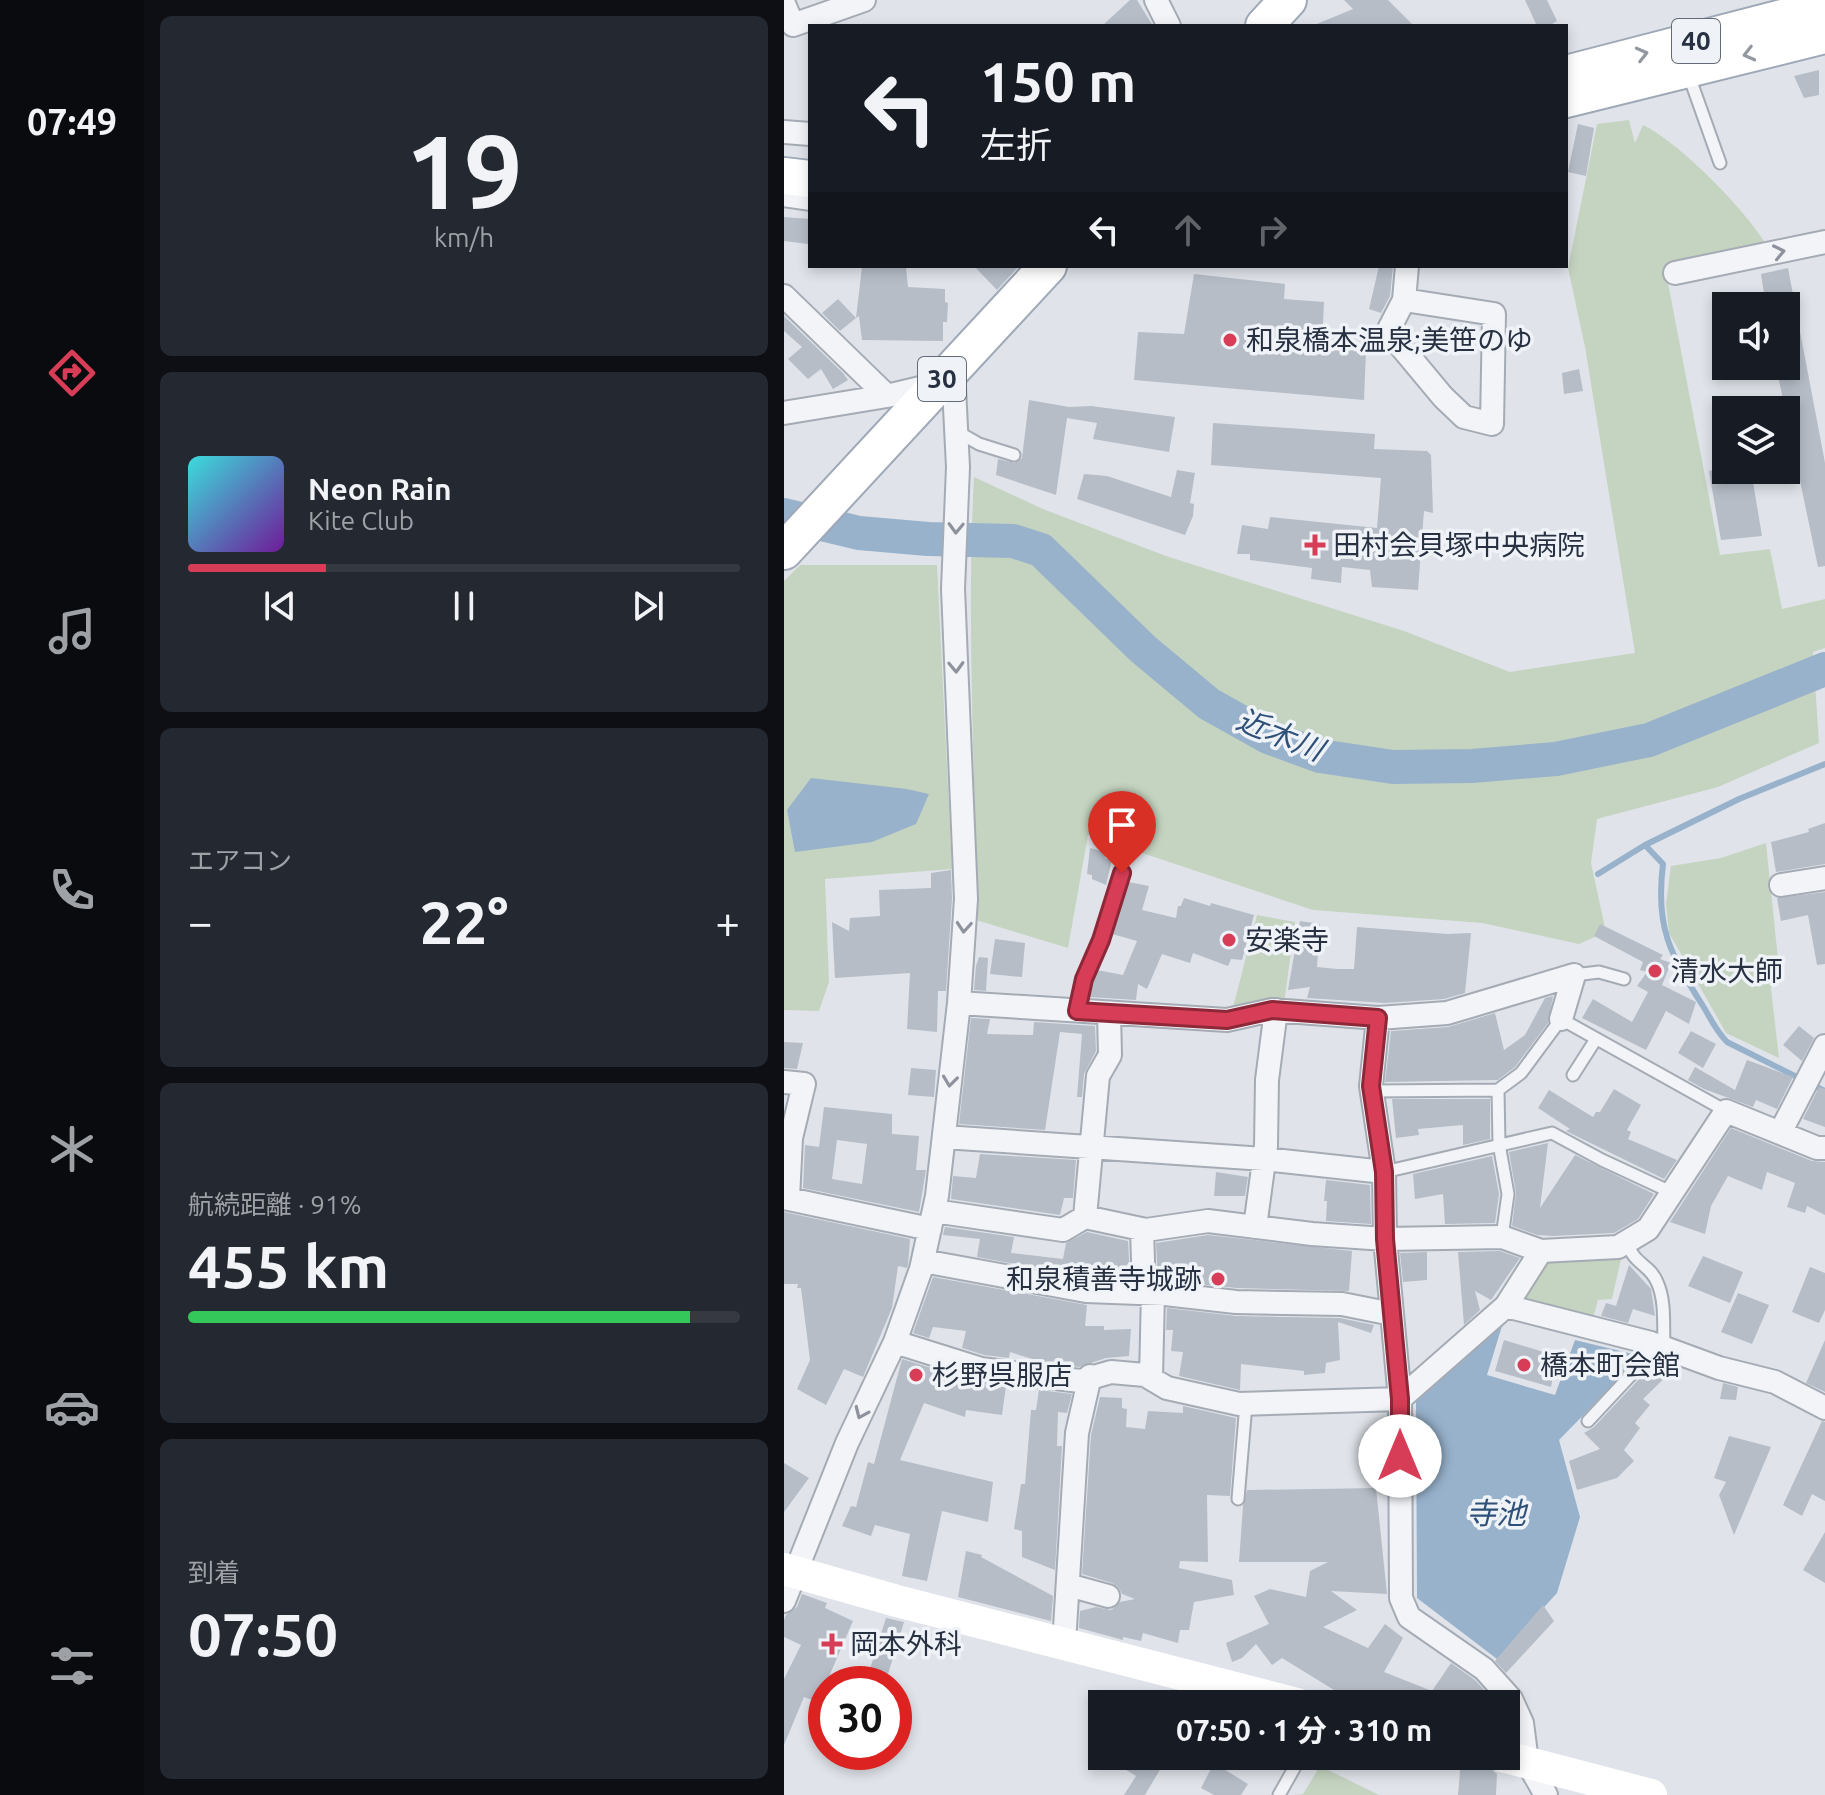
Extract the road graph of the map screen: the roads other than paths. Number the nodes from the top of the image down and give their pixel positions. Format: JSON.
{"nodes":[{"id":1,"x":864,"y":0,"type":"edge"},
{"id":2,"x":1156,"y":0,"type":"edge"},
{"id":3,"x":1288,"y":0,"type":"edge"},
{"id":4,"x":784,"y":4,"type":"edge"},
{"id":5,"x":1825,"y":7,"type":"edge"},
{"id":6,"x":1168,"y":24,"type":"edge"},
{"id":7,"x":1266,"y":24,"type":"edge"},
{"id":8,"x":1825,"y":35,"type":"edge"},
{"id":9,"x":1687,"y":70,"type":"junction"},
{"id":10,"x":1568,"y":73,"type":"edge"},
{"id":11,"x":1568,"y":99,"type":"edge"},
{"id":12,"x":1720,"y":163,"type":"dead end"},
{"id":13,"x":1825,"y":242,"type":"edge"},
{"id":14,"x":1046,"y":268,"type":"edge"},
{"id":15,"x":1407,"y":268,"type":"edge"},
{"id":16,"x":1675,"y":273,"type":"dead end"},
{"id":17,"x":784,"y":296,"type":"edge"},
{"id":18,"x":1404,"y":300,"type":"junction"},
{"id":19,"x":946,"y":375,"type":"junction"},
{"id":20,"x":887,"y":396,"type":"junction"},
{"id":21,"x":784,"y":413,"type":"edge"},
{"id":22,"x":958,"y":432,"type":"junction"},
{"id":23,"x":1014,"y":455,"type":"dead end"},
{"id":24,"x":784,"y":551,"type":"edge"},
{"id":25,"x":1122,"y":873,"type":"dead end"},
{"id":26,"x":1825,"y":878,"type":"edge"},
{"id":27,"x":1781,"y":885,"type":"dead end"},
{"id":28,"x":1574,"y":975,"type":"junction"},
{"id":29,"x":1624,"y":979,"type":"dead end"},
{"id":30,"x":959,"y":1003,"type":"junction"},
{"id":31,"x":1276,"y":1010,"type":"junction"},
{"id":32,"x":1077,"y":1011,"type":"junction"},
{"id":33,"x":1109,"y":1013,"type":"junction"},
{"id":34,"x":1378,"y":1018,"type":"junction"},
{"id":35,"x":1561,"y":1019,"type":"junction"},
{"id":36,"x":1596,"y":1039,"type":"junction"},
{"id":37,"x":1825,"y":1046,"type":"edge"},
{"id":38,"x":1573,"y":1075,"type":"dead end"},
{"id":39,"x":784,"y":1082,"type":"edge"},
{"id":40,"x":1498,"y":1090,"type":"junction"},
{"id":41,"x":1372,"y":1091,"type":"junction"},
{"id":42,"x":1726,"y":1111,"type":"junction"},
{"id":43,"x":1780,"y":1133,"type":"junction"},
{"id":44,"x":944,"y":1137,"type":"junction"},
{"id":45,"x":1499,"y":1144,"type":"junction"},
{"id":46,"x":1091,"y":1148,"type":"junction"},
{"id":47,"x":1825,"y":1148,"type":"edge"},
{"id":48,"x":1264,"y":1159,"type":"junction"},
{"id":49,"x":1384,"y":1172,"type":"junction"},
{"id":50,"x":1673,"y":1193,"type":"junction"},
{"id":51,"x":786,"y":1198,"type":"edge"},
{"id":52,"x":1085,"y":1217,"type":"junction"},
{"id":53,"x":932,"y":1220,"type":"junction"},
{"id":54,"x":1255,"y":1227,"type":"junction"},
{"id":55,"x":1142,"y":1229,"type":"junction"},
{"id":56,"x":1502,"y":1237,"type":"junction"},
{"id":57,"x":1385,"y":1239,"type":"junction"},
{"id":58,"x":1627,"y":1241,"type":"junction"},
{"id":59,"x":1541,"y":1251,"type":"junction"},
{"id":60,"x":923,"y":1261,"type":"junction"},
{"id":61,"x":1149,"y":1293,"type":"junction"},
{"id":62,"x":1506,"y":1306,"type":"junction"},
{"id":63,"x":1392,"y":1314,"type":"junction"},
{"id":64,"x":895,"y":1342,"type":"junction"},
{"id":65,"x":1661,"y":1347,"type":"junction"},
{"id":66,"x":1090,"y":1376,"type":"junction"},
{"id":67,"x":1151,"y":1378,"type":"junction"},
{"id":68,"x":1400,"y":1399,"type":"junction"},
{"id":69,"x":1246,"y":1404,"type":"junction"},
{"id":70,"x":1825,"y":1408,"type":"edge"},
{"id":71,"x":1588,"y":1421,"type":"dead end"},
{"id":72,"x":1238,"y":1499,"type":"dead end"},
{"id":73,"x":788,"y":1581,"type":"edge"},
{"id":74,"x":1068,"y":1585,"type":"junction"},
{"id":75,"x":1108,"y":1596,"type":"dead end"},
{"id":76,"x":1064,"y":1644,"type":"junction"},
{"id":77,"x":1243,"y":1690,"type":"edge"},
{"id":78,"x":1503,"y":1690,"type":"edge"},
{"id":79,"x":1520,"y":1761,"type":"edge"},
{"id":80,"x":1520,"y":1766,"type":"edge"},
{"id":81,"x":1293,"y":1770,"type":"edge"},
{"id":82,"x":1279,"y":1795,"type":"edge"},
{"id":83,"x":1546,"y":1795,"type":"edge"},
{"id":84,"x":1651,"y":1795,"type":"edge"}],
"edges":[{"from":1,"to":4,"type":"street"},
{"from":2,"to":6,"type":"street"},
{"from":3,"to":7,"type":"main road"},
{"from":10,"to":5,"type":"main road","number":"40","one_way":true},
{"from":8,"to":9,"type":"main road","number":"40","one_way":true},
{"from":9,"to":11,"type":"main road","number":"40"},
{"from":9,"to":12,"type":"lane"},
{"from":16,"to":13,"type":"street","one_way":true},
{"from":14,"to":19,"type":"main road","number":"30"},
{"from":15,"to":18,"type":"street"},
{"from":17,"to":20,"type":"street"},
{"from":18,"to":18,"type":"street"},
{"from":19,"to":20,"type":"street"},
{"from":19,"to":22,"type":"street"},
{"from":19,"to":24,"type":"main road","number":"30"},
{"from":20,"to":21,"type":"street"},
{"from":22,"to":23,"type":"lane"},
{"from":22,"to":30,"type":"street","one_way":true},
{"from":25,"to":32,"type":"lane"},
{"from":26,"to":27,"type":"street"},
{"from":28,"to":29,"type":"lane"},
{"from":28,"to":34,"type":"street"},
{"from":28,"to":35,"type":"street"},
{"from":30,"to":32,"type":"street"},
{"from":30,"to":44,"type":"street","one_way":true},
{"from":31,"to":33,"type":"street"},
{"from":31,"to":34,"type":"street"},
{"from":31,"to":48,"type":"street"},
{"from":32,"to":33,"type":"street"},
{"from":33,"to":46,"type":"street"},
{"from":34,"to":41,"type":"street"},
{"from":35,"to":36,"type":"lane"},
{"from":35,"to":40,"type":"lane"},
{"from":36,"to":38,"type":"lane"},
{"from":36,"to":42,"type":"lane"},
{"from":37,"to":43,"type":"street"},
{"from":39,"to":51,"type":"street"},
{"from":40,"to":41,"type":"lane"},
{"from":40,"to":45,"type":"lane"},
{"from":41,"to":49,"type":"street"},
{"from":42,"to":43,"type":"street"},
{"from":42,"to":50,"type":"street"},
{"from":43,"to":47,"type":"street"},
{"from":44,"to":46,"type":"street"},
{"from":44,"to":53,"type":"street"},
{"from":45,"to":49,"type":"lane"},
{"from":45,"to":50,"type":"lane"},
{"from":45,"to":56,"type":"lane"},
{"from":46,"to":48,"type":"street"},
{"from":46,"to":52,"type":"street"},
{"from":48,"to":49,"type":"street"},
{"from":48,"to":54,"type":"street"},
{"from":49,"to":57,"type":"street"},
{"from":50,"to":58,"type":"street"},
{"from":51,"to":53,"type":"street"},
{"from":52,"to":53,"type":"street"},
{"from":52,"to":55,"type":"street"},
{"from":53,"to":60,"type":"street"},
{"from":54,"to":55,"type":"street"},
{"from":54,"to":57,"type":"street"},
{"from":55,"to":61,"type":"street"},
{"from":56,"to":57,"type":"street"},
{"from":56,"to":59,"type":"street"},
{"from":57,"to":63,"type":"street"},
{"from":58,"to":59,"type":"street"},
{"from":58,"to":65,"type":"lane"},
{"from":59,"to":62,"type":"street"},
{"from":60,"to":61,"type":"street"},
{"from":60,"to":64,"type":"street"},
{"from":61,"to":63,"type":"street"},
{"from":61,"to":67,"type":"street"},
{"from":62,"to":65,"type":"street"},
{"from":62,"to":68,"type":"street"},
{"from":63,"to":68,"type":"street"},
{"from":64,"to":66,"type":"street"},
{"from":64,"to":73,"type":"street","one_way":true},
{"from":65,"to":70,"type":"street"},
{"from":65,"to":71,"type":"lane"},
{"from":66,"to":67,"type":"street"},
{"from":66,"to":74,"type":"street"},
{"from":67,"to":69,"type":"street"},
{"from":68,"to":69,"type":"street"},
{"from":68,"to":78,"type":"street"},
{"from":69,"to":72,"type":"lane"},
{"from":73,"to":76,"type":"main road"},
{"from":74,"to":75,"type":"street"},
{"from":74,"to":76,"type":"street"},
{"from":76,"to":77,"type":"main road"},
{"from":79,"to":84,"type":"main road"},
{"from":80,"to":83,"type":"street"},
{"from":81,"to":82,"type":"lane"}]}
